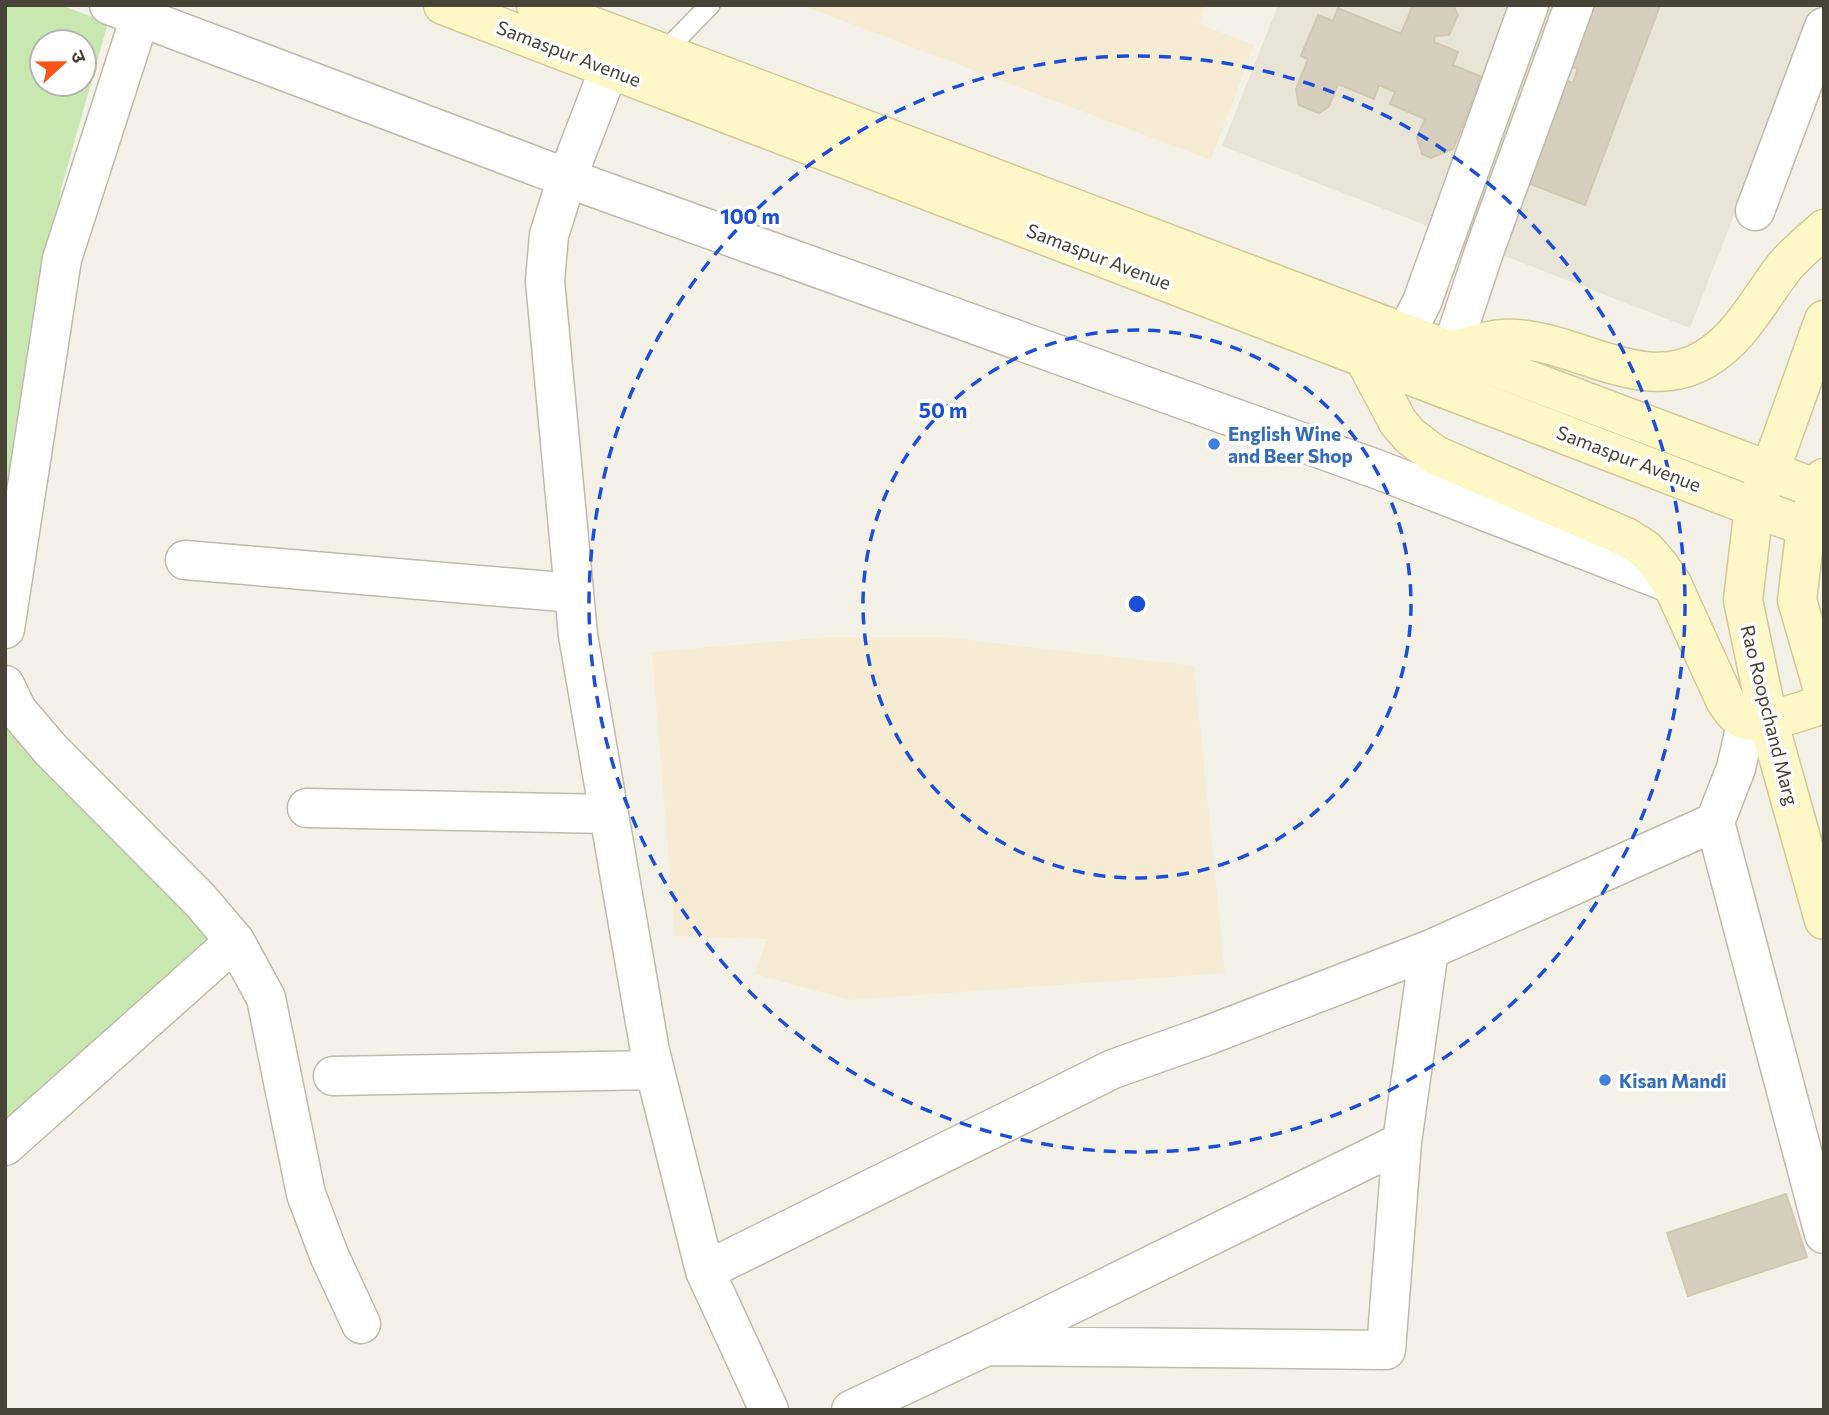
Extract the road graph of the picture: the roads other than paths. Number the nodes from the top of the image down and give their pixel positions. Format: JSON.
{"nodes":[{"id":1,"x":443,"y":5,"type":"edge"},
{"id":2,"x":536,"y":5,"type":"edge"},
{"id":3,"x":710,"y":5,"type":"edge"},
{"id":4,"x":1529,"y":5,"type":"edge"},
{"id":5,"x":1574,"y":5,"type":"edge"},
{"id":6,"x":132,"y":9,"type":"edge"},
{"id":7,"x":1824,"y":27,"type":"edge"},
{"id":8,"x":663,"y":54,"type":"junction"},
{"id":9,"x":609,"y":69,"type":"junction"},
{"id":10,"x":772,"y":113,"type":"junction"},
{"id":11,"x":567,"y":178,"type":"junction"},
{"id":12,"x":1755,"y":211,"type":"dead end"},
{"id":13,"x":1824,"y":229,"type":"edge"},
{"id":14,"x":1824,"y":320,"type":"edge"},
{"id":15,"x":1405,"y":335,"type":"junction"},
{"id":16,"x":1451,"y":351,"type":"junction"},
{"id":17,"x":1364,"y":358,"type":"junction"},
{"id":18,"x":1410,"y":436,"type":"junction"},
{"id":19,"x":1770,"y":471,"type":"junction"},
{"id":20,"x":1396,"y":477,"type":"junction"},
{"id":21,"x":1822,"y":484,"type":"edge"},
{"id":22,"x":1754,"y":507,"type":"junction"},
{"id":23,"x":1806,"y":527,"type":"junction"},
{"id":24,"x":186,"y":560,"type":"dead end"},
{"id":25,"x":1672,"y":584,"type":"junction"},
{"id":26,"x":574,"y":593,"type":"junction"},
{"id":27,"x":5,"y":629,"type":"edge"},
{"id":28,"x":5,"y":685,"type":"edge"},
{"id":29,"x":1824,"y":693,"type":"edge"},
{"id":30,"x":1824,"y":704,"type":"edge"},
{"id":31,"x":1757,"y":720,"type":"junction"},
{"id":32,"x":307,"y":808,"type":"dead end"},
{"id":33,"x":609,"y":814,"type":"junction"},
{"id":34,"x":1715,"y":822,"type":"junction"},
{"id":35,"x":1824,"y":920,"type":"edge"},
{"id":36,"x":235,"y":941,"type":"junction"},
{"id":37,"x":1429,"y":950,"type":"junction"},
{"id":38,"x":654,"y":1070,"type":"junction"},
{"id":39,"x":333,"y":1076,"type":"dead end"},
{"id":40,"x":1402,"y":1142,"type":"junction"},
{"id":41,"x":5,"y":1146,"type":"edge"},
{"id":42,"x":1824,"y":1234,"type":"edge"},
{"id":43,"x":705,"y":1271,"type":"junction"},
{"id":44,"x":361,"y":1324,"type":"dead end"},
{"id":45,"x":986,"y":1346,"type":"junction"},
{"id":46,"x":769,"y":1410,"type":"edge"},
{"id":47,"x":851,"y":1410,"type":"edge"}],
"edges":[{"from":1,"to":9,"type":"main road","name":"Samaspur Avenue"},
{"from":2,"to":8,"type":"main road","name":"Samaspur Avenue"},
{"from":3,"to":8,"type":"lane"},
{"from":4,"to":15,"type":"street"},
{"from":5,"to":16,"type":"street"},
{"from":6,"to":11,"type":"street"},
{"from":6,"to":27,"type":"street"},
{"from":7,"to":12,"type":"street"},
{"from":8,"to":10,"type":"main road","name":"Samaspur Avenue"},
{"from":9,"to":10,"type":"main road","name":"Samaspur Avenue"},
{"from":9,"to":11,"type":"street"},
{"from":10,"to":15,"type":"main road","name":"Samaspur Avenue"},
{"from":10,"to":17,"type":"main road","name":"Samaspur Avenue"},
{"from":11,"to":20,"type":"street"},
{"from":11,"to":26,"type":"street"},
{"from":13,"to":16,"type":"main road"},
{"from":14,"to":19,"type":"main road","name":"Rao Roopchand Marg"},
{"from":15,"to":16,"type":"main road","name":"Samaspur Avenue"},
{"from":16,"to":19,"type":"main road","name":"Samaspur Avenue"},
{"from":17,"to":18,"type":"main road"},
{"from":17,"to":22,"type":"main road","name":"Samaspur Avenue"},
{"from":18,"to":20,"type":"street"},
{"from":18,"to":25,"type":"main road"},
{"from":19,"to":21,"type":"main road","name":"Samaspur Avenue"},
{"from":19,"to":22,"type":"main road","name":"Rao Roopchand Marg"},
{"from":20,"to":25,"type":"street"},
{"from":21,"to":23,"type":"main road"},
{"from":22,"to":23,"type":"main road"},
{"from":22,"to":31,"type":"main road","name":"Rao Roopchand Marg"},
{"from":23,"to":29,"type":"main road"},
{"from":24,"to":26,"type":"street"},
{"from":25,"to":31,"type":"main road"},
{"from":26,"to":33,"type":"street"},
{"from":28,"to":36,"type":"street"},
{"from":30,"to":31,"type":"main road"},
{"from":31,"to":34,"type":"street"},
{"from":31,"to":35,"type":"main road","name":"Rao Roopchand Marg"},
{"from":32,"to":33,"type":"street"},
{"from":33,"to":38,"type":"street"},
{"from":34,"to":37,"type":"street"},
{"from":34,"to":42,"type":"street"},
{"from":36,"to":41,"type":"street"},
{"from":36,"to":44,"type":"street"},
{"from":37,"to":40,"type":"street"},
{"from":37,"to":43,"type":"street"},
{"from":38,"to":39,"type":"street"},
{"from":38,"to":43,"type":"street"},
{"from":40,"to":45,"type":"street"},
{"from":40,"to":45,"type":"street"},
{"from":43,"to":46,"type":"street"},
{"from":45,"to":47,"type":"street"}]}
